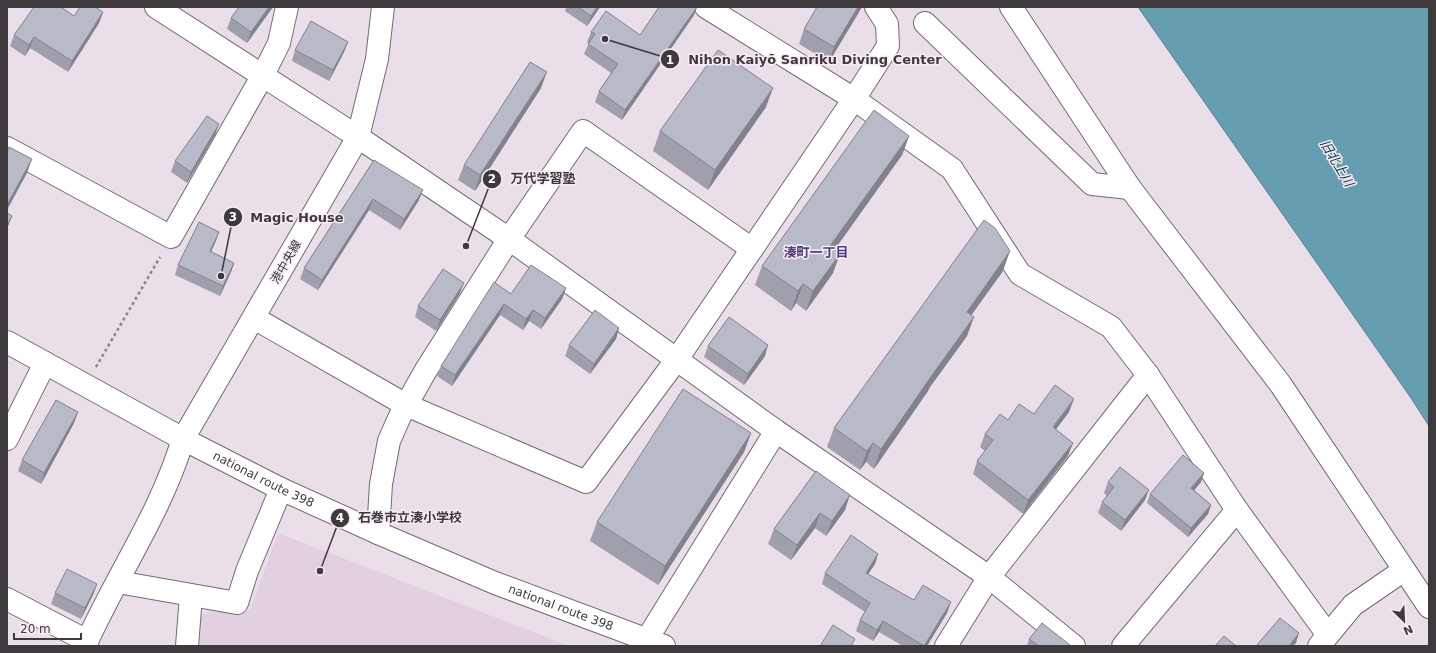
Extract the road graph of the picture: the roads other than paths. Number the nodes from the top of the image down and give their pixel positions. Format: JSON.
{"nodes":[{"id":1,"x":156,"y":7,"type":"edge"},
{"id":2,"x":287,"y":7,"type":"edge"},
{"id":3,"x":384,"y":7,"type":"edge"},
{"id":4,"x":706,"y":7,"type":"edge"},
{"id":5,"x":876,"y":7,"type":"edge"},
{"id":6,"x":1011,"y":7,"type":"edge"},
{"id":7,"x":925,"y":23,"type":"dead end"},
{"id":8,"x":262,"y":75,"type":"junction"},
{"id":9,"x":854,"y":99,"type":"junction"},
{"id":10,"x":358,"y":137,"type":"junction"},
{"id":11,"x":7,"y":148,"type":"edge"},
{"id":12,"x":1130,"y":188,"type":"junction"},
{"id":13,"x":509,"y":239,"type":"junction"},
{"id":14,"x":752,"y":249,"type":"junction"},
{"id":15,"x":254,"y":318,"type":"junction"},
{"id":16,"x":7,"y":342,"type":"edge"},
{"id":17,"x":677,"y":359,"type":"junction"},
{"id":18,"x":45,"y":363,"type":"junction"},
{"id":19,"x":1148,"y":375,"type":"junction"},
{"id":20,"x":406,"y":405,"type":"junction"},
{"id":21,"x":776,"y":431,"type":"junction"},
{"id":22,"x":7,"y":439,"type":"edge"},
{"id":23,"x":183,"y":439,"type":"junction"},
{"id":24,"x":281,"y":489,"type":"junction"},
{"id":25,"x":1237,"y":510,"type":"junction"},
{"id":26,"x":378,"y":533,"type":"junction"},
{"id":27,"x":1404,"y":570,"type":"junction"},
{"id":28,"x":989,"y":578,"type":"junction"},
{"id":29,"x":118,"y":582,"type":"junction"},
{"id":30,"x":191,"y":596,"type":"junction"},
{"id":31,"x":7,"y":599,"type":"edge"},
{"id":32,"x":1429,"y":607,"type":"edge"},
{"id":33,"x":1323,"y":640,"type":"edge"},
{"id":34,"x":86,"y":643,"type":"edge"},
{"id":35,"x":656,"y":643,"type":"edge"},
{"id":36,"x":187,"y":646,"type":"edge"},
{"id":37,"x":946,"y":646,"type":"edge"},
{"id":38,"x":1074,"y":646,"type":"edge"},
{"id":39,"x":1123,"y":646,"type":"edge"}],
"edges":[{"from":1,"to":8,"type":"main road"},
{"from":2,"to":8,"type":"main road"},
{"from":3,"to":10,"type":"main road","name":"港中央線"},
{"from":4,"to":9,"type":"main road"},
{"from":5,"to":9,"type":"main road"},
{"from":6,"to":12,"type":"main road"},
{"from":7,"to":12,"type":"main road"},
{"from":8,"to":10,"type":"main road"},
{"from":8,"to":11,"type":"main road"},
{"from":9,"to":14,"type":"main road"},
{"from":9,"to":19,"type":"main road"},
{"from":10,"to":13,"type":"main road"},
{"from":10,"to":15,"type":"main road","name":"港中央線"},
{"from":12,"to":27,"type":"main road"},
{"from":13,"to":14,"type":"main road"},
{"from":13,"to":17,"type":"main road"},
{"from":13,"to":20,"type":"main road"},
{"from":14,"to":17,"type":"main road"},
{"from":15,"to":20,"type":"main road"},
{"from":15,"to":23,"type":"main road","name":"港中央線"},
{"from":16,"to":18,"type":"main road","name":"national route 398"},
{"from":17,"to":20,"type":"main road"},
{"from":17,"to":21,"type":"main road"},
{"from":18,"to":22,"type":"main road"},
{"from":18,"to":23,"type":"main road","name":"national route 398"},
{"from":19,"to":25,"type":"main road"},
{"from":19,"to":28,"type":"main road"},
{"from":20,"to":26,"type":"main road"},
{"from":21,"to":28,"type":"main road"},
{"from":21,"to":35,"type":"main road"},
{"from":23,"to":24,"type":"main road","name":"national route 398"},
{"from":23,"to":29,"type":"main road","name":"港中央線"},
{"from":24,"to":26,"type":"main road","name":"national route 398"},
{"from":24,"to":30,"type":"main road"},
{"from":25,"to":33,"type":"main road"},
{"from":25,"to":39,"type":"main road"},
{"from":26,"to":35,"type":"main road","name":"national route 398"},
{"from":27,"to":32,"type":"main road"},
{"from":27,"to":33,"type":"main road"},
{"from":28,"to":37,"type":"main road"},
{"from":28,"to":38,"type":"main road"},
{"from":29,"to":30,"type":"main road"},
{"from":29,"to":34,"type":"main road","name":"港中央線"},
{"from":30,"to":36,"type":"main road"},
{"from":31,"to":34,"type":"main road"}]}
